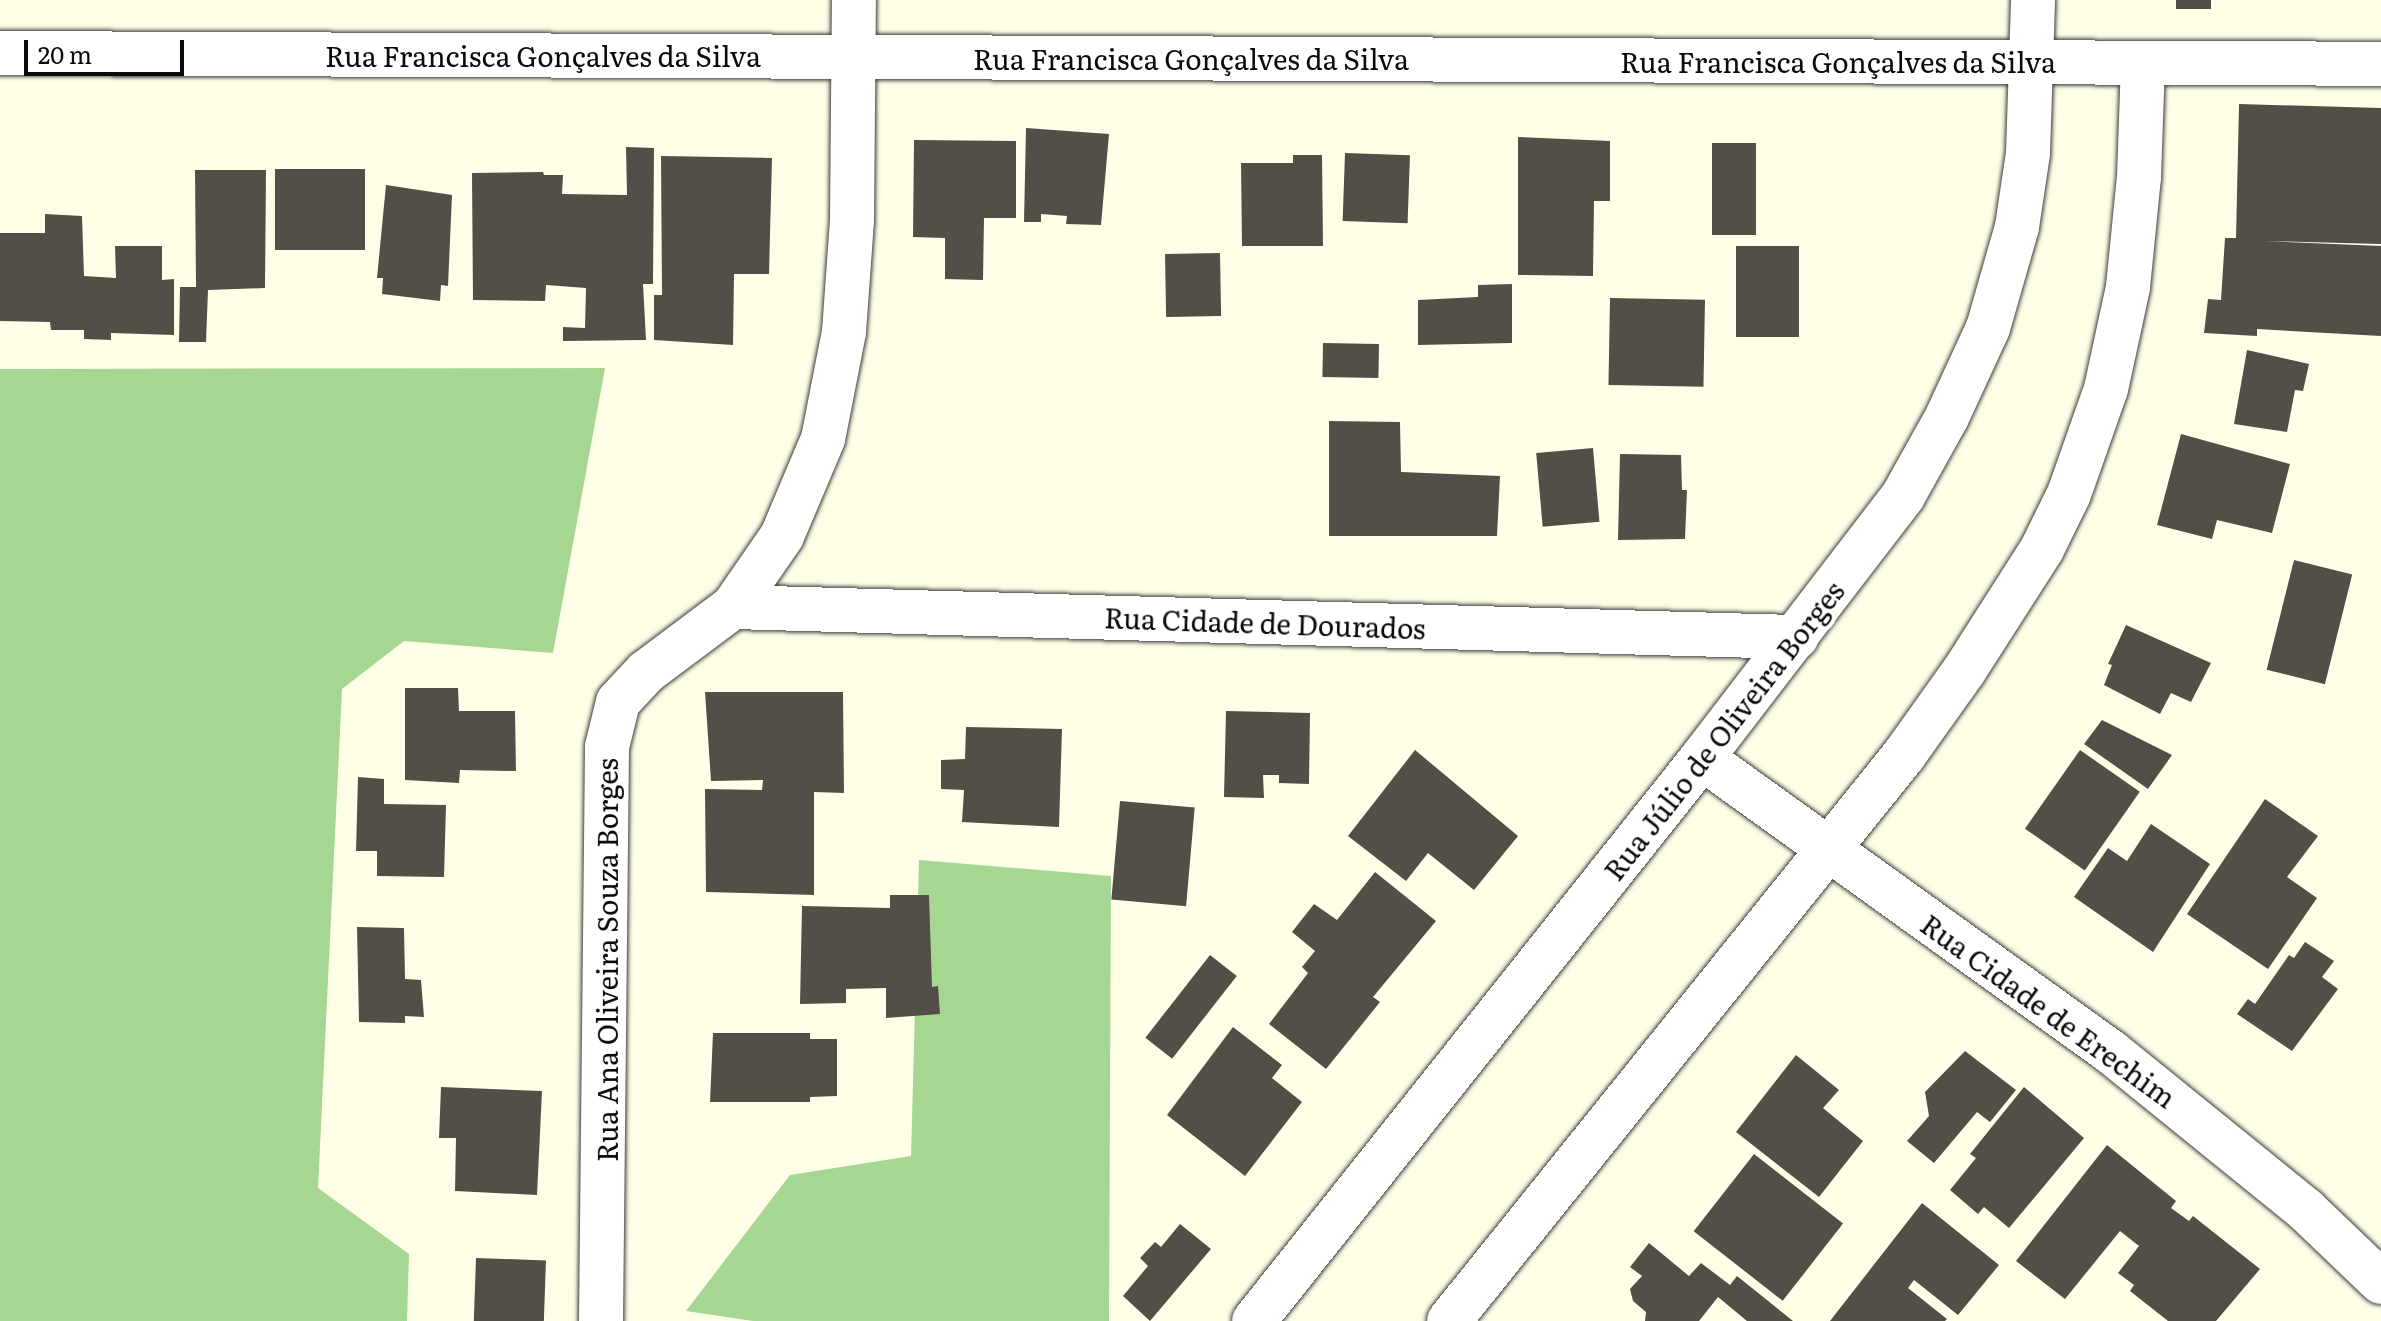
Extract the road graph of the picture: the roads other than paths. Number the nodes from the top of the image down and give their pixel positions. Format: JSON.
{"nodes":[{"id":1,"x":854,"y":0,"type":"edge"},
{"id":2,"x":2033,"y":0,"type":"edge"},
{"id":3,"x":0,"y":53,"type":"edge"},
{"id":4,"x":854,"y":56,"type":"junction"},
{"id":5,"x":2032,"y":62,"type":"junction"},
{"id":6,"x":2143,"y":63,"type":"junction"},
{"id":7,"x":2381,"y":64,"type":"edge"},
{"id":8,"x":733,"y":607,"type":"junction"},
{"id":9,"x":1797,"y":637,"type":"junction"},
{"id":10,"x":1702,"y":758,"type":"junction"},
{"id":11,"x":1829,"y":849,"type":"junction"},
{"id":12,"x":2381,"y":1282,"type":"edge"},
{"id":13,"x":1470,"y":1314,"type":"edge"},
{"id":14,"x":601,"y":1321,"type":"edge"},
{"id":15,"x":1254,"y":1321,"type":"edge"}],
"edges":[{"from":1,"to":4,"type":"street","name":"Rua Ana Oliveira Souza Borges"},
{"from":2,"to":5,"type":"street","name":"Rua Júlio de Oliveira Borges"},
{"from":3,"to":4,"type":"street","name":"Rua Francisca Gonçalves da Silva"},
{"from":4,"to":5,"type":"street","name":"Rua Francisca Gonçalves da Silva"},
{"from":4,"to":8,"type":"street","name":"Rua Ana Oliveira Souza Borges"},
{"from":5,"to":6,"type":"street","name":"Rua Francisca Gonçalves da Silva"},
{"from":5,"to":9,"type":"street","name":"Rua Júlio de Oliveira Borges"},
{"from":6,"to":7,"type":"street","name":"Rua Francisca Gonçalves da Silva"},
{"from":6,"to":11,"type":"street"},
{"from":8,"to":9,"type":"street","name":"Rua Cidade de Dourados"},
{"from":8,"to":14,"type":"street","name":"Rua Ana Oliveira Souza Borges"},
{"from":9,"to":10,"type":"street","name":"Rua Júlio de Oliveira Borges"},
{"from":10,"to":11,"type":"street","name":"Rua Cidade de Erechim"},
{"from":10,"to":15,"type":"street","name":"Rua Júlio de Oliveira Borges"},
{"from":11,"to":12,"type":"street","name":"Rua Cidade de Erechim"},
{"from":11,"to":13,"type":"street"}]}
